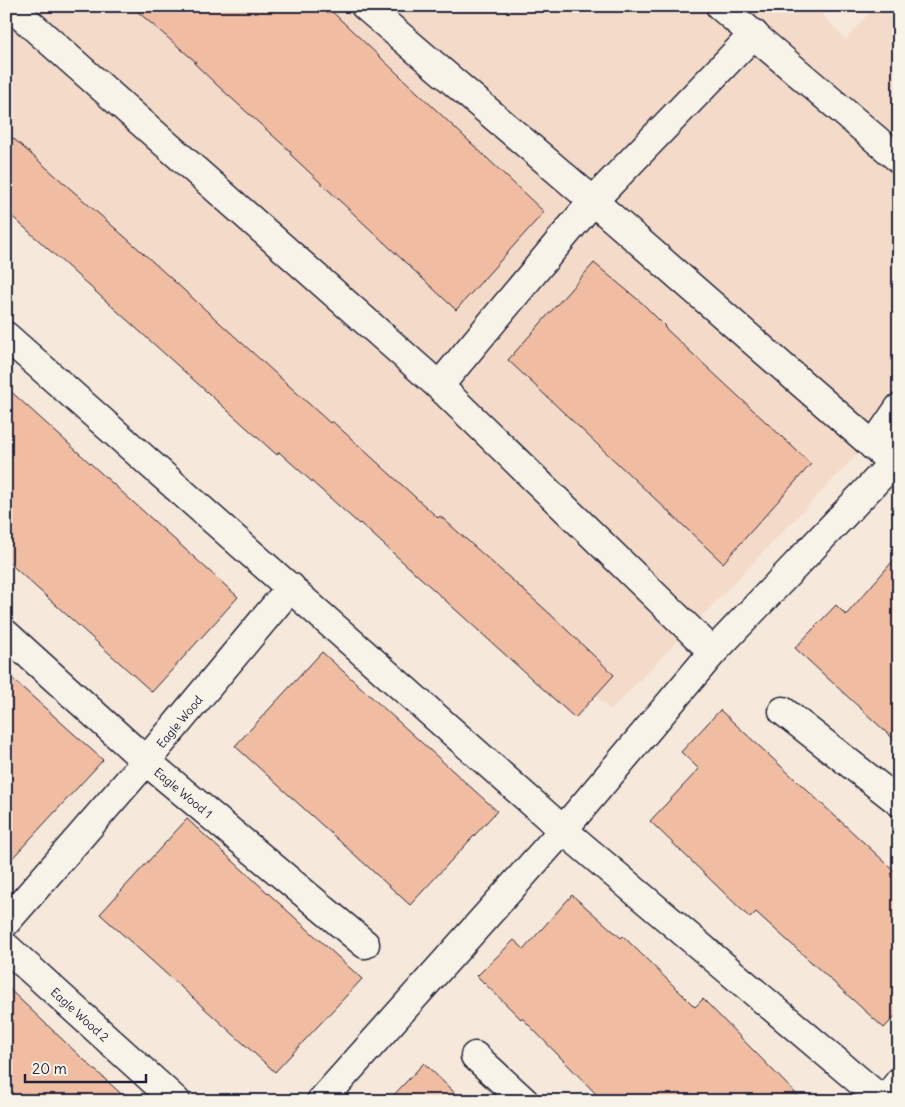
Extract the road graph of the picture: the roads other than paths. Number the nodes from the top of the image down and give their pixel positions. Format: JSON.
{"nodes":[{"id":1,"x":10,"y":6,"type":"edge"},
{"id":2,"x":365,"y":6,"type":"edge"},
{"id":3,"x":720,"y":6,"type":"edge"},
{"id":4,"x":754,"y":34,"type":"junction"},
{"id":5,"x":899,"y":159,"type":"edge"},
{"id":6,"x":593,"y":201,"type":"junction"},
{"id":7,"x":6,"y":336,"type":"edge"},
{"id":8,"x":439,"y":386,"type":"junction"},
{"id":9,"x":899,"y":408,"type":"edge"},
{"id":10,"x":888,"y":459,"type":"edge"},
{"id":11,"x":291,"y":587,"type":"junction"},
{"id":12,"x":6,"y":634,"type":"edge"},
{"id":13,"x":713,"y":652,"type":"junction"},
{"id":14,"x":783,"y":711,"type":"dead end"},
{"id":15,"x":146,"y":761,"type":"junction"},
{"id":16,"x":899,"y":802,"type":"edge"},
{"id":17,"x":562,"y":830,"type":"junction"},
{"id":18,"x":6,"y":922,"type":"edge"},
{"id":19,"x":365,"y":944,"type":"dead end"},
{"id":20,"x":6,"y":947,"type":"edge"},
{"id":21,"x":475,"y":1056,"type":"dead end"},
{"id":22,"x":899,"y":1082,"type":"edge"},
{"id":23,"x":176,"y":1101,"type":"edge"},
{"id":24,"x":321,"y":1101,"type":"edge"},
{"id":25,"x":524,"y":1101,"type":"edge"},
{"id":26,"x":884,"y":1101,"type":"edge"}],
"edges":[{"from":1,"to":8,"type":"street"},
{"from":2,"to":6,"type":"street"},
{"from":3,"to":4,"type":"street"},
{"from":4,"to":5,"type":"street"},
{"from":4,"to":6,"type":"street"},
{"from":6,"to":8,"type":"street"},
{"from":6,"to":10,"type":"street"},
{"from":7,"to":11,"type":"street"},
{"from":8,"to":13,"type":"street"},
{"from":9,"to":10,"type":"street"},
{"from":10,"to":13,"type":"street"},
{"from":11,"to":15,"type":"street","name":"Eagle Wood"},
{"from":11,"to":17,"type":"street"},
{"from":12,"to":15,"type":"street","name":"Eagle Wood 1"},
{"from":13,"to":17,"type":"street"},
{"from":14,"to":16,"type":"street"},
{"from":15,"to":18,"type":"street","name":"Eagle Wood"},
{"from":15,"to":19,"type":"street","name":"Eagle Wood 1"},
{"from":17,"to":24,"type":"street"},
{"from":17,"to":26,"type":"street"},
{"from":20,"to":23,"type":"street","name":"Eagle Wood 2"},
{"from":21,"to":25,"type":"street"},
{"from":22,"to":26,"type":"street"}]}
